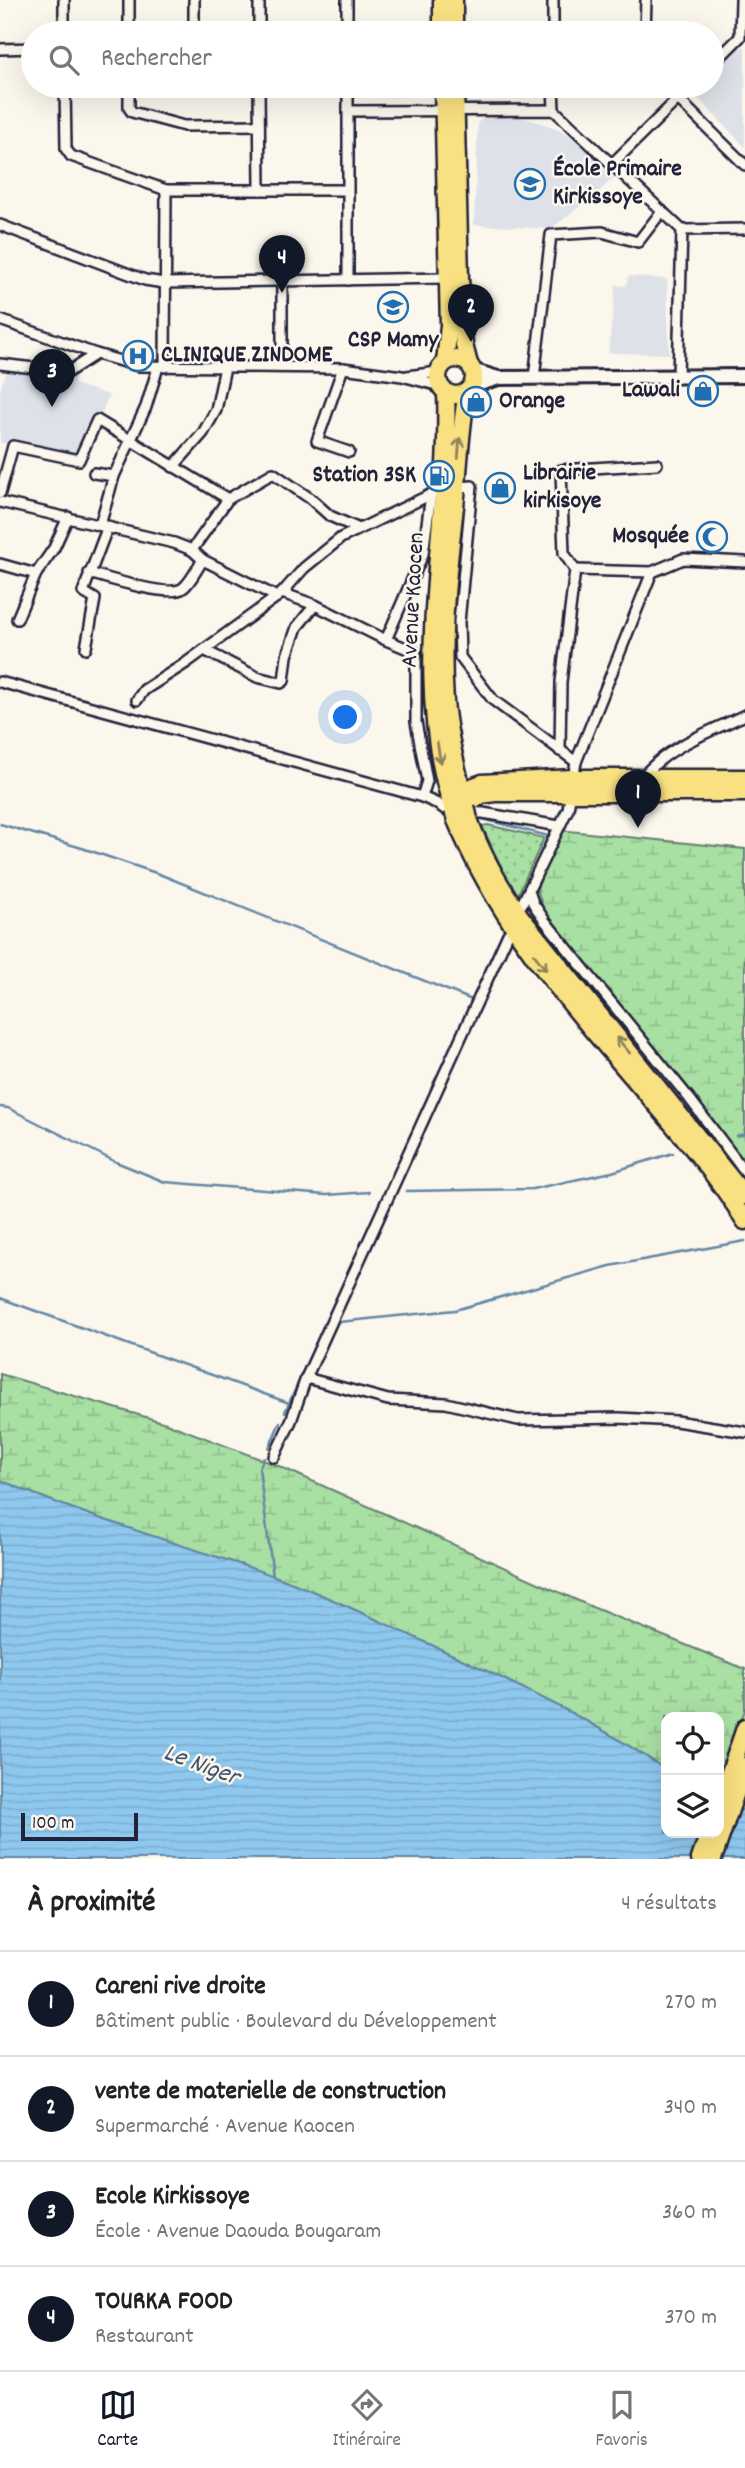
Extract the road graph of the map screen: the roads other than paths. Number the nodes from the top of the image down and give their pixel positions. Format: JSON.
{"nodes":[{"id":1,"x":64,"y":0,"type":"edge"},
{"id":2,"x":129,"y":0,"type":"edge"},
{"id":3,"x":194,"y":0,"type":"edge"},
{"id":4,"x":259,"y":0,"type":"edge"},
{"id":5,"x":347,"y":0,"type":"edge"},
{"id":6,"x":442,"y":0,"type":"edge"},
{"id":7,"x":454,"y":0,"type":"edge"},
{"id":8,"x":553,"y":0,"type":"edge"},
{"id":9,"x":646,"y":0,"type":"edge"},
{"id":10,"x":741,"y":0,"type":"edge"},
{"id":11,"x":64,"y":21,"type":"edge"},
{"id":12,"x":128,"y":21,"type":"edge"},
{"id":13,"x":194,"y":21,"type":"edge"},
{"id":14,"x":259,"y":21,"type":"edge"},
{"id":15,"x":347,"y":21,"type":"edge"},
{"id":16,"x":442,"y":21,"type":"edge"},
{"id":17,"x":454,"y":21,"type":"edge"},
{"id":18,"x":553,"y":21,"type":"edge"},
{"id":19,"x":645,"y":21,"type":"edge"},
{"id":20,"x":743,"y":37,"type":"edge"},
{"id":21,"x":21,"y":48,"type":"edge"},
{"id":22,"x":0,"y":49,"type":"edge"},
{"id":23,"x":724,"y":54,"type":"edge"},
{"id":24,"x":65,"y":98,"type":"edge"},
{"id":25,"x":129,"y":98,"type":"edge"},
{"id":26,"x":259,"y":98,"type":"edge"},
{"id":27,"x":348,"y":98,"type":"edge"},
{"id":28,"x":446,"y":98,"type":"edge"},
{"id":29,"x":452,"y":98,"type":"edge"},
{"id":30,"x":554,"y":98,"type":"edge"},
{"id":31,"x":677,"y":100,"type":"joint"},
{"id":32,"x":449,"y":110,"type":"junction"},
{"id":33,"x":554,"y":110,"type":"junction"},
{"id":34,"x":348,"y":111,"type":"junction"},
{"id":35,"x":259,"y":125,"type":"junction"},
{"id":36,"x":612,"y":164,"type":"junction"},
{"id":37,"x":745,"y":165,"type":"edge"},
{"id":38,"x":166,"y":190,"type":"junction"},
{"id":39,"x":260,"y":190,"type":"junction"},
{"id":40,"x":347,"y":190,"type":"junction"},
{"id":41,"x":662,"y":211,"type":"junction"},
{"id":42,"x":0,"y":225,"type":"edge"},
{"id":43,"x":745,"y":229,"type":"edge"},
{"id":44,"x":682,"y":230,"type":"junction"},
{"id":45,"x":447,"y":278,"type":"junction"},
{"id":46,"x":348,"y":280,"type":"junction"},
{"id":47,"x":282,"y":281,"type":"junction"},
{"id":48,"x":164,"y":283,"type":"junction"},
{"id":49,"x":0,"y":320,"type":"edge"},
{"id":50,"x":96,"y":354,"type":"junction"},
{"id":51,"x":0,"y":364,"type":"edge"},
{"id":52,"x":162,"y":367,"type":"junction"},
{"id":53,"x":225,"y":367,"type":"junction"},
{"id":54,"x":470,"y":367,"type":"junction"},
{"id":55,"x":282,"y":368,"type":"junction"},
{"id":56,"x":343,"y":368,"type":"junction"},
{"id":57,"x":678,"y":376,"type":"junction"},
{"id":58,"x":745,"y":376,"type":"edge"},
{"id":59,"x":442,"y":378,"type":"junction"},
{"id":60,"x":499,"y":378,"type":"junction"},
{"id":61,"x":534,"y":378,"type":"junction"},
{"id":62,"x":469,"y":389,"type":"junction"},
{"id":63,"x":130,"y":440,"type":"junction"},
{"id":64,"x":349,"y":452,"type":"dead end"},
{"id":65,"x":657,"y":464,"type":"dead end"},
{"id":66,"x":173,"y":467,"type":"junction"},
{"id":67,"x":94,"y":473,"type":"dead end"},
{"id":68,"x":114,"y":475,"type":"junction"},
{"id":69,"x":444,"y":489,"type":"junction"},
{"id":70,"x":0,"y":493,"type":"edge"},
{"id":71,"x":228,"y":499,"type":"junction"},
{"id":72,"x":0,"y":502,"type":"edge"},
{"id":73,"x":68,"y":517,"type":"junction"},
{"id":74,"x":104,"y":525,"type":"junction"},
{"id":75,"x":357,"y":528,"type":"junction"},
{"id":76,"x":192,"y":550,"type":"junction"},
{"id":77,"x":202,"y":560,"type":"junction"},
{"id":78,"x":745,"y":562,"type":"edge"},
{"id":79,"x":0,"y":564,"type":"edge"},
{"id":80,"x":575,"y":570,"type":"junction"},
{"id":81,"x":652,"y":572,"type":"junction"},
{"id":82,"x":89,"y":573,"type":"junction"},
{"id":83,"x":36,"y":574,"type":"junction"},
{"id":84,"x":279,"y":595,"type":"junction"},
{"id":85,"x":315,"y":605,"type":"junction"},
{"id":86,"x":17,"y":619,"type":"dead end"},
{"id":87,"x":386,"y":640,"type":"junction"},
{"id":88,"x":86,"y":648,"type":"dead end"},
{"id":89,"x":204,"y":650,"type":"junction"},
{"id":90,"x":0,"y":682,"type":"edge"},
{"id":91,"x":137,"y":700,"type":"dead end"},
{"id":92,"x":745,"y":715,"type":"edge"},
{"id":93,"x":560,"y":751,"type":"junction"},
{"id":94,"x":456,"y":764,"type":"junction"},
{"id":95,"x":574,"y":778,"type":"junction"},
{"id":96,"x":641,"y":779,"type":"junction"},
{"id":97,"x":482,"y":783,"type":"junction"},
{"id":98,"x":692,"y":785,"type":"junction"},
{"id":99,"x":741,"y":786,"type":"edge"},
{"id":100,"x":422,"y":797,"type":"junction"},
{"id":101,"x":461,"y":809,"type":"junction"},
{"id":102,"x":559,"y":826,"type":"junction"},
{"id":103,"x":529,"y":891,"type":"junction"},
{"id":104,"x":522,"y":904,"type":"dead end"},
{"id":105,"x":509,"y":934,"type":"dead end"},
{"id":106,"x":707,"y":1155,"type":"junction"},
{"id":107,"x":745,"y":1172,"type":"edge"},
{"id":108,"x":745,"y":1196,"type":"edge"},
{"id":109,"x":745,"y":1221,"type":"edge"},
{"id":110,"x":306,"y":1378,"type":"junction"},
{"id":111,"x":745,"y":1432,"type":"edge"},
{"id":112,"x":274,"y":1457,"type":"dead end"},
{"id":113,"x":745,"y":1728,"type":"edge"},
{"id":114,"x":745,"y":1766,"type":"edge"},
{"id":115,"x":724,"y":1789,"type":"edge"},
{"id":116,"x":707,"y":1838,"type":"edge"},
{"id":117,"x":699,"y":1859,"type":"edge"},
{"id":118,"x":713,"y":1859,"type":"edge"}],
"edges":[{"from":1,"to":11,"type":"street"},
{"from":2,"to":12,"type":"street"},
{"from":3,"to":13,"type":"street"},
{"from":4,"to":14,"type":"street"},
{"from":5,"to":15,"type":"street"},
{"from":6,"to":16,"type":"highway"},
{"from":7,"to":17,"type":"highway"},
{"from":8,"to":18,"type":"street"},
{"from":9,"to":19,"type":"street"},
{"from":10,"to":20,"type":"street"},
{"from":20,"to":23,"type":"street"},
{"from":21,"to":22,"type":"street"},
{"from":24,"to":38,"type":"street"},
{"from":25,"to":35,"type":"street"},
{"from":26,"to":35,"type":"street"},
{"from":27,"to":34,"type":"street"},
{"from":28,"to":32,"type":"highway","name":"Avenue Kaocen"},
{"from":29,"to":32,"type":"highway","name":"Avenue Kaocen"},
{"from":30,"to":33,"type":"street"},
{"from":31,"to":36,"type":"street"},
{"from":31,"to":37,"type":"street"},
{"from":32,"to":33,"type":"street"},
{"from":32,"to":34,"type":"street"},
{"from":32,"to":45,"type":"highway","name":"Avenue Kaocen"},
{"from":32,"to":54,"type":"highway","name":"Avenue Kaocen"},
{"from":33,"to":36,"type":"street"},
{"from":34,"to":40,"type":"street"},
{"from":35,"to":39,"type":"street"},
{"from":36,"to":41,"type":"street"},
{"from":38,"to":39,"type":"street"},
{"from":38,"to":48,"type":"street"},
{"from":39,"to":40,"type":"street"},
{"from":40,"to":46,"type":"street"},
{"from":41,"to":44,"type":"street"},
{"from":41,"to":61,"type":"street"},
{"from":42,"to":48,"type":"street"},
{"from":43,"to":44,"type":"street"},
{"from":44,"to":57,"type":"street"},
{"from":45,"to":46,"type":"street"},
{"from":45,"to":59,"type":"highway","name":"Avenue Kaocen"},
{"from":46,"to":47,"type":"street"},
{"from":47,"to":48,"type":"street"},
{"from":47,"to":55,"type":"street"},
{"from":48,"to":52,"type":"street"},
{"from":49,"to":50,"type":"street"},
{"from":50,"to":51,"type":"street"},
{"from":50,"to":52,"type":"street"},
{"from":52,"to":53,"type":"street"},
{"from":52,"to":63,"type":"street"},
{"from":53,"to":55,"type":"street"},
{"from":53,"to":66,"type":"street"},
{"from":54,"to":59,"type":"highway"},
{"from":54,"to":60,"type":"street"},
{"from":54,"to":62,"type":"highway"},
{"from":55,"to":56,"type":"street"},
{"from":56,"to":59,"type":"street"},
{"from":56,"to":64,"type":"street"},
{"from":57,"to":58,"type":"street"},
{"from":57,"to":61,"type":"street"},
{"from":59,"to":62,"type":"highway"},
{"from":59,"to":69,"type":"highway","name":"Avenue Kaocen"},
{"from":60,"to":61,"type":"street"},
{"from":60,"to":62,"type":"street"},
{"from":69,"to":62,"type":"highway","name":"Avenue Kaocen","one_way":true},
{"from":63,"to":66,"type":"street"},
{"from":63,"to":68,"type":"street"},
{"from":63,"to":70,"type":"street"},
{"from":65,"to":80,"type":"street"},
{"from":66,"to":71,"type":"street"},
{"from":67,"to":68,"type":"street"},
{"from":68,"to":74,"type":"street"},
{"from":69,"to":75,"type":"street"},
{"from":69,"to":87,"type":"street"},
{"from":69,"to":93,"type":"street"},
{"from":69,"to":94,"type":"highway","name":"Avenue Kaocen"},
{"from":69,"to":101,"type":"highway","name":"Avenue Kaocen","one_way":true},
{"from":71,"to":75,"type":"street"},
{"from":71,"to":76,"type":"street"},
{"from":72,"to":73,"type":"street"},
{"from":73,"to":74,"type":"street"},
{"from":73,"to":83,"type":"street"},
{"from":74,"to":76,"type":"street"},
{"from":74,"to":82,"type":"street"},
{"from":75,"to":84,"type":"street"},
{"from":76,"to":77,"type":"street"},
{"from":77,"to":82,"type":"street"},
{"from":77,"to":84,"type":"street"},
{"from":78,"to":81,"type":"street"},
{"from":79,"to":83,"type":"street"},
{"from":80,"to":81,"type":"street"},
{"from":80,"to":93,"type":"street"},
{"from":81,"to":95,"type":"street"},
{"from":82,"to":88,"type":"street"},
{"from":83,"to":86,"type":"street"},
{"from":84,"to":85,"type":"street"},
{"from":84,"to":89,"type":"street"},
{"from":85,"to":87,"type":"street"},
{"from":85,"to":89,"type":"street"},
{"from":87,"to":100,"type":"street"},
{"from":89,"to":91,"type":"street"},
{"from":90,"to":100,"type":"street"},
{"from":92,"to":96,"type":"street"},
{"from":93,"to":95,"type":"street"},
{"from":94,"to":97,"type":"highway"},
{"from":94,"to":101,"type":"highway","name":"Avenue Kaocen"},
{"from":95,"to":96,"type":"highway"},
{"from":95,"to":97,"type":"highway"},
{"from":95,"to":98,"type":"highway"},
{"from":95,"to":101,"type":"highway"},
{"from":95,"to":102,"type":"street"},
{"from":96,"to":98,"type":"highway"},
{"from":97,"to":101,"type":"highway"},
{"from":98,"to":99,"type":"highway"},
{"from":100,"to":102,"type":"street"},
{"from":101,"to":106,"type":"highway"},
{"from":102,"to":103,"type":"street"},
{"from":103,"to":104,"type":"street"},
{"from":103,"to":107,"type":"street"},
{"from":105,"to":110,"type":"street"},
{"from":106,"to":108,"type":"highway"},
{"from":106,"to":109,"type":"highway"},
{"from":110,"to":111,"type":"street"},
{"from":110,"to":112,"type":"street"},
{"from":113,"to":115,"type":"highway"},
{"from":114,"to":118,"type":"highway"},
{"from":116,"to":117,"type":"highway"}]}
